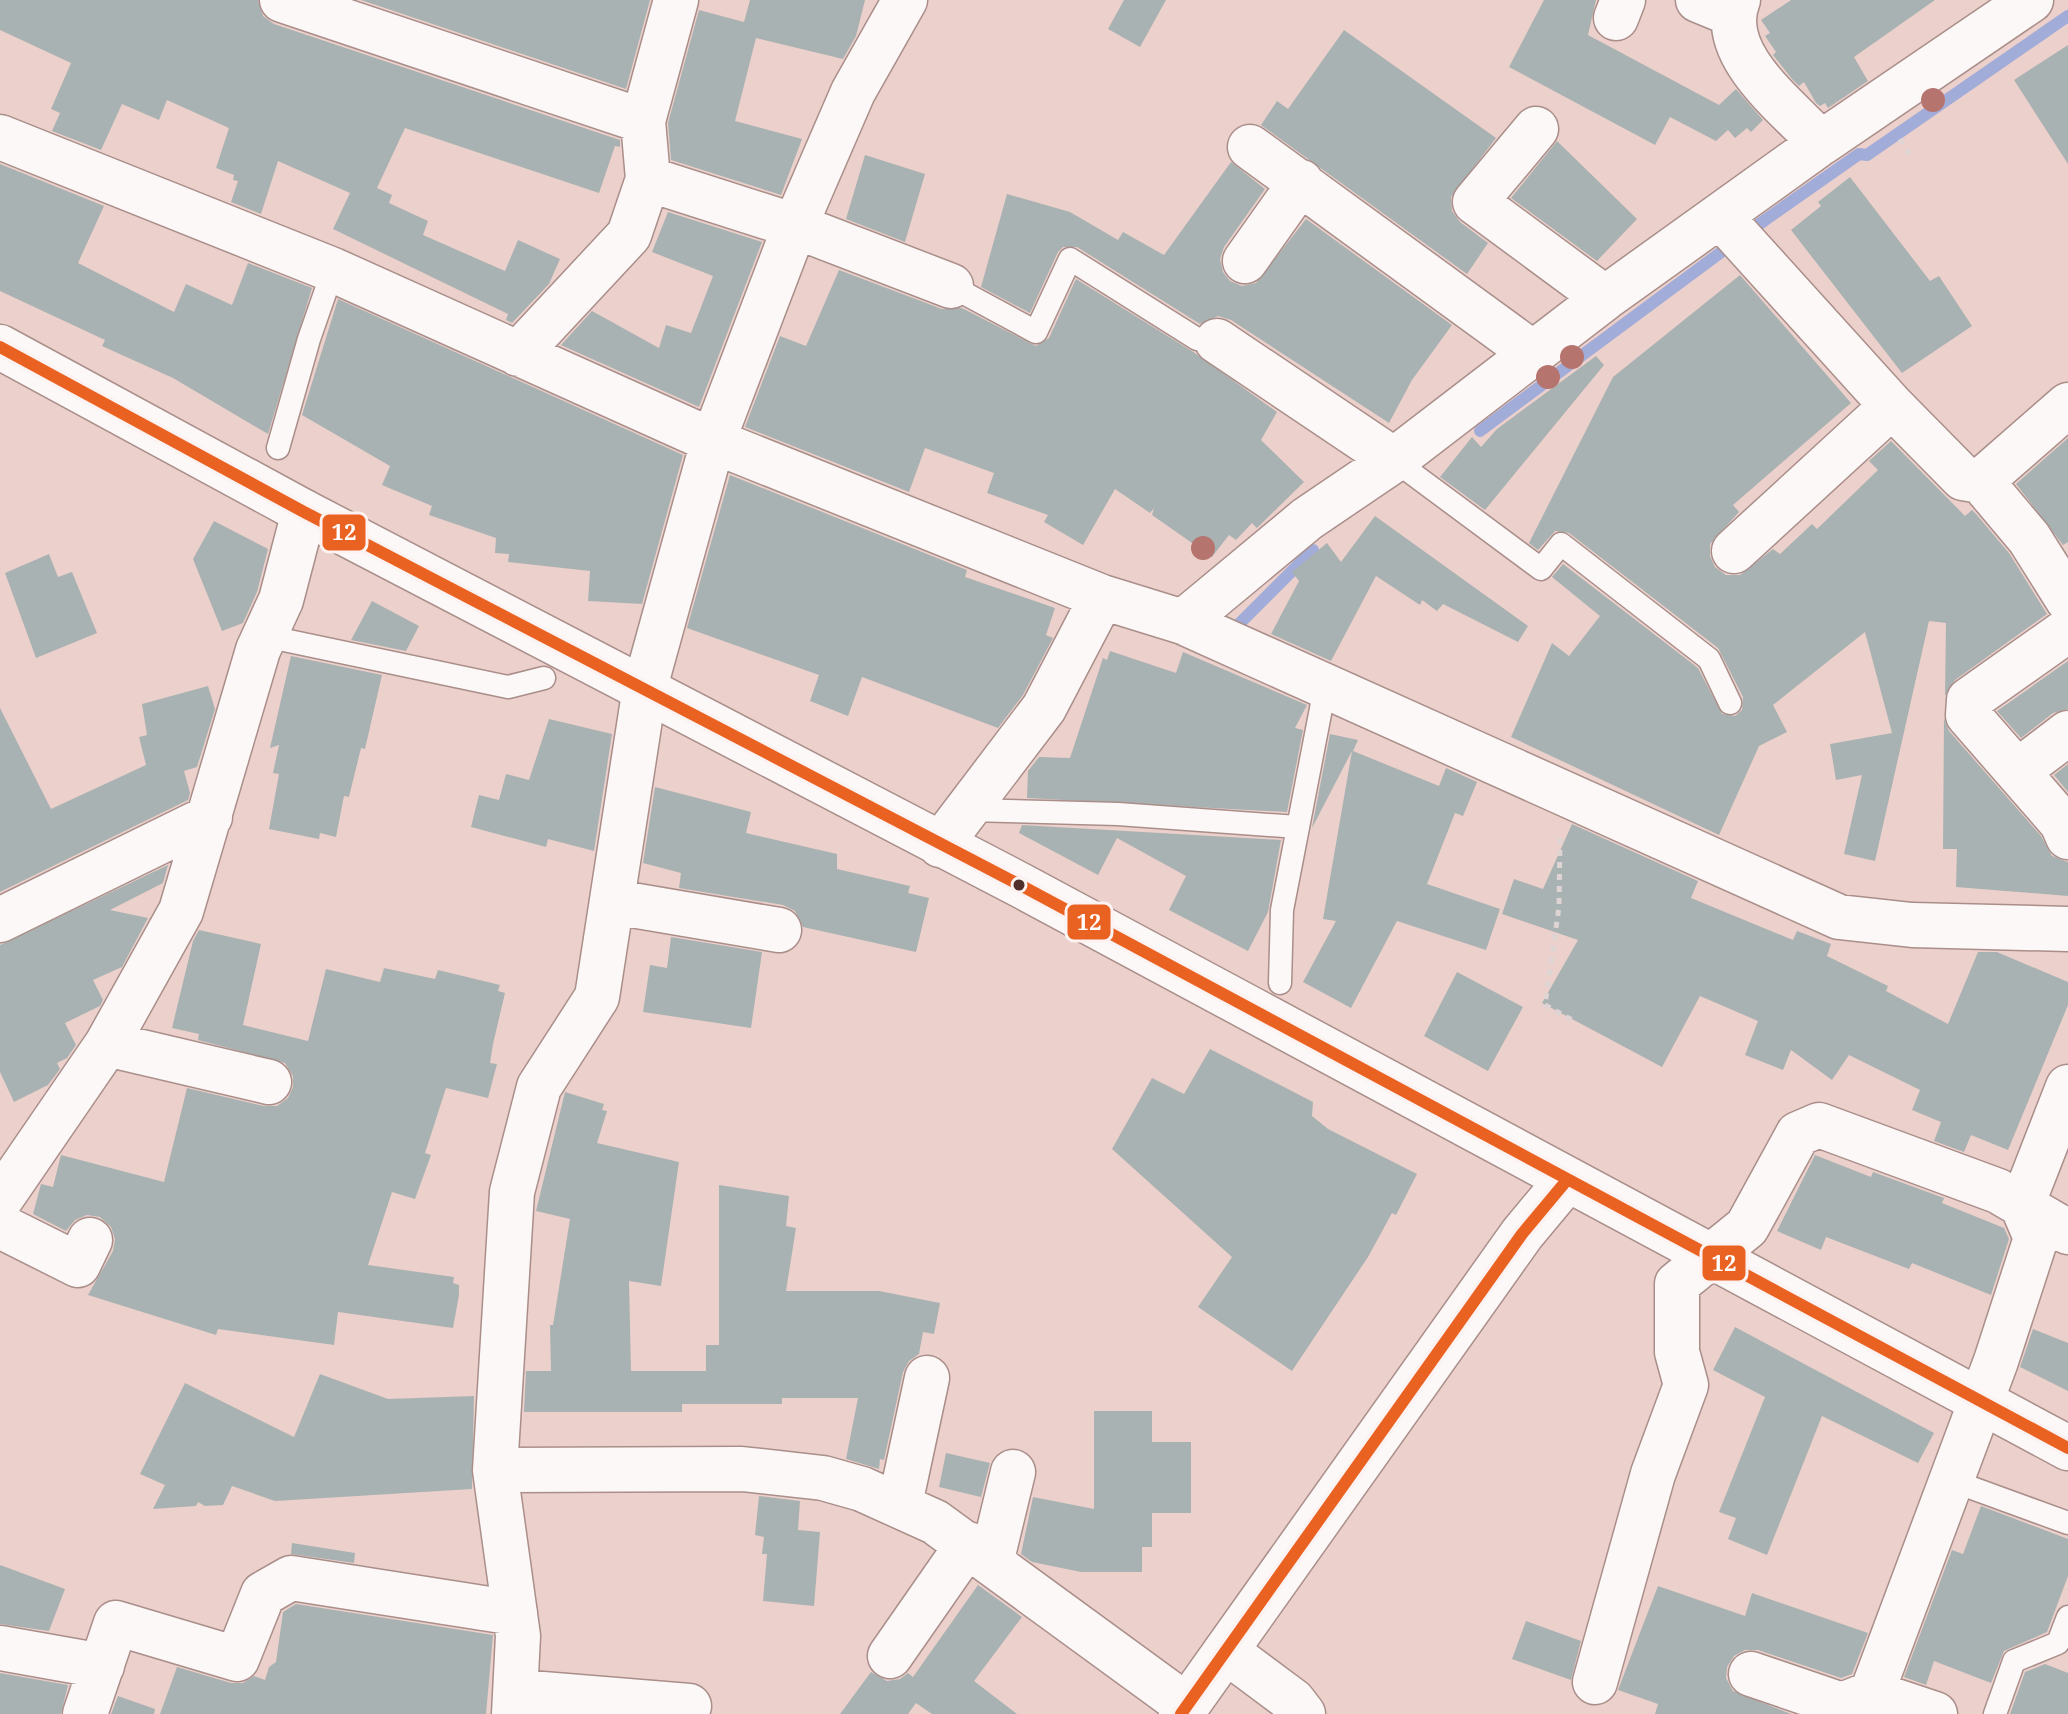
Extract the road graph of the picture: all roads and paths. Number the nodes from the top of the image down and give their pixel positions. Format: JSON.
{"nodes":[{"id":1,"x":282,"y":0,"type":"edge"},
{"id":2,"x":676,"y":0,"type":"edge"},
{"id":3,"x":905,"y":0,"type":"edge"},
{"id":4,"x":2031,"y":0,"type":"edge"},
{"id":5,"x":1723,"y":5,"type":"edge"},
{"id":6,"x":643,"y":121,"type":"junction"},
{"id":7,"x":1536,"y":129,"type":"dead end"},
{"id":8,"x":0,"y":137,"type":"edge"},
{"id":9,"x":1901,"y":141,"type":"dead end"},
{"id":10,"x":1821,"y":143,"type":"junction"},
{"id":11,"x":1250,"y":147,"type":"dead end"},
{"id":12,"x":1910,"y":155,"type":"dead end"},
{"id":13,"x":648,"y":179,"type":"junction"},
{"id":14,"x":1301,"y":182,"type":"junction"},
{"id":15,"x":1720,"y":216,"type":"junction"},
{"id":16,"x":795,"y":226,"type":"junction"},
{"id":17,"x":1245,"y":261,"type":"dead end"},
{"id":18,"x":333,"y":270,"type":"junction"},
{"id":19,"x":951,"y":286,"type":"joint"},
{"id":20,"x":1605,"y":298,"type":"junction"},
{"id":21,"x":1217,"y":341,"type":"joint"},
{"id":22,"x":0,"y":347,"type":"edge"},
{"id":23,"x":518,"y":354,"type":"junction"},
{"id":24,"x":1534,"y":354,"type":"junction"},
{"id":25,"x":2068,"y":405,"type":"edge"},
{"id":26,"x":1892,"y":406,"type":"junction"},
{"id":27,"x":713,"y":441,"type":"junction"},
{"id":28,"x":278,"y":448,"type":"dead end"},
{"id":29,"x":1394,"y":460,"type":"junction"},
{"id":30,"x":1981,"y":481,"type":"junction"},
{"id":31,"x":304,"y":512,"type":"junction"},
{"id":32,"x":1734,"y":551,"type":"dead end"},
{"id":33,"x":1102,"y":597,"type":"junction"},
{"id":34,"x":2068,"y":600,"type":"edge"},
{"id":35,"x":1183,"y":622,"type":"junction"},
{"id":36,"x":2068,"y":630,"type":"edge"},
{"id":37,"x":265,"y":636,"type":"junction"},
{"id":38,"x":544,"y":678,"type":"dead end"},
{"id":39,"x":645,"y":687,"type":"junction"},
{"id":40,"x":1325,"y":688,"type":"junction"},
{"id":41,"x":1730,"y":703,"type":"dead end"},
{"id":42,"x":2068,"y":733,"type":"edge"},
{"id":43,"x":2018,"y":771,"type":"junction"},
{"id":44,"x":1574,"y":799,"type":"junction"},
{"id":45,"x":966,"y":810,"type":"junction"},
{"id":46,"x":210,"y":817,"type":"junction"},
{"id":47,"x":1297,"y":827,"type":"junction"},
{"id":48,"x":2068,"y":837,"type":"edge"},
{"id":49,"x":940,"y":845,"type":"junction"},
{"id":50,"x":614,"y":902,"type":"junction"},
{"id":51,"x":0,"y":920,"type":"edge"},
{"id":52,"x":2068,"y":929,"type":"edge"},
{"id":53,"x":779,"y":930,"type":"dead end"},
{"id":54,"x":1280,"y":983,"type":"dead end"},
{"id":55,"x":1574,"y":1021,"type":"dead end"},
{"id":56,"x":107,"y":1044,"type":"junction"},
{"id":57,"x":269,"y":1082,"type":"dead end"},
{"id":58,"x":2068,"y":1087,"type":"edge"},
{"id":59,"x":1567,"y":1180,"type":"junction"},
{"id":60,"x":0,"y":1200,"type":"edge"},
{"id":61,"x":2022,"y":1205,"type":"junction"},
{"id":62,"x":0,"y":1226,"type":"edge"},
{"id":63,"x":2068,"y":1232,"type":"edge"},
{"id":64,"x":90,"y":1240,"type":"dead end"},
{"id":65,"x":1710,"y":1256,"type":"junction"},
{"id":66,"x":927,"y":1378,"type":"dead end"},
{"id":67,"x":1981,"y":1400,"type":"junction"},
{"id":68,"x":2068,"y":1448,"type":"edge"},
{"id":69,"x":495,"y":1470,"type":"junction"},
{"id":70,"x":1013,"y":1472,"type":"dead end"},
{"id":71,"x":1950,"y":1480,"type":"junction"},
{"id":72,"x":900,"y":1504,"type":"junction"},
{"id":73,"x":2068,"y":1523,"type":"edge"},
{"id":74,"x":980,"y":1553,"type":"junction"},
{"id":75,"x":515,"y":1613,"type":"junction"},
{"id":76,"x":2068,"y":1617,"type":"edge"},
{"id":77,"x":0,"y":1648,"type":"edge"},
{"id":78,"x":1226,"y":1651,"type":"junction"},
{"id":79,"x":890,"y":1656,"type":"dead end"},
{"id":80,"x":102,"y":1666,"type":"junction"},
{"id":81,"x":1751,"y":1674,"type":"dead end"},
{"id":82,"x":1595,"y":1682,"type":"dead end"},
{"id":83,"x":516,"y":1703,"type":"edge"},
{"id":84,"x":1868,"y":1704,"type":"edge"},
{"id":85,"x":689,"y":1706,"type":"dead end"},
{"id":86,"x":1184,"y":1710,"type":"edge"},
{"id":87,"x":85,"y":1714,"type":"edge"},
{"id":88,"x":1303,"y":1714,"type":"edge"},
{"id":89,"x":1935,"y":1714,"type":"edge"},
{"id":90,"x":1995,"y":1714,"type":"edge"}],
"edges":[{"from":1,"to":6,"type":"street"},
{"from":2,"to":6,"type":"street"},
{"from":3,"to":16,"type":"street"},
{"from":4,"to":10,"type":"street"},
{"from":5,"to":10,"type":"street"},
{"from":6,"to":13,"type":"street"},
{"from":7,"to":20,"type":"street"},
{"from":8,"to":18,"type":"street"},
{"from":9,"to":12,"type":"path"},
{"from":10,"to":15,"type":"street"},
{"from":11,"to":14,"type":"street"},
{"from":13,"to":16,"type":"street"},
{"from":13,"to":23,"type":"street"},
{"from":14,"to":17,"type":"street"},
{"from":14,"to":24,"type":"street"},
{"from":15,"to":20,"type":"street"},
{"from":15,"to":26,"type":"street"},
{"from":16,"to":19,"type":"street"},
{"from":16,"to":27,"type":"street"},
{"from":18,"to":23,"type":"street"},
{"from":18,"to":28,"type":"lane"},
{"from":19,"to":21,"type":"lane"},
{"from":20,"to":24,"type":"street"},
{"from":21,"to":29,"type":"street"},
{"from":22,"to":31,"type":"street"},
{"from":23,"to":27,"type":"street"},
{"from":24,"to":29,"type":"street"},
{"from":25,"to":30,"type":"street"},
{"from":26,"to":30,"type":"street"},
{"from":26,"to":32,"type":"street"},
{"from":27,"to":33,"type":"street"},
{"from":27,"to":39,"type":"street"},
{"from":29,"to":35,"type":"street"},
{"from":29,"to":41,"type":"lane"},
{"from":30,"to":34,"type":"street"},
{"from":31,"to":37,"type":"street"},
{"from":31,"to":39,"type":"street"},
{"from":33,"to":35,"type":"street"},
{"from":33,"to":45,"type":"street"},
{"from":35,"to":40,"type":"street"},
{"from":36,"to":43,"type":"street"},
{"from":37,"to":38,"type":"lane"},
{"from":37,"to":46,"type":"street"},
{"from":39,"to":49,"type":"street"},
{"from":39,"to":50,"type":"street"},
{"from":40,"to":44,"type":"street"},
{"from":40,"to":47,"type":"lane"},
{"from":42,"to":43,"type":"street"},
{"from":43,"to":48,"type":"street"},
{"from":44,"to":52,"type":"street"},
{"from":44,"to":55,"type":"path"},
{"from":45,"to":47,"type":"lane"},
{"from":45,"to":49,"type":"street"},
{"from":46,"to":51,"type":"street"},
{"from":46,"to":56,"type":"street"},
{"from":47,"to":54,"type":"lane"},
{"from":49,"to":59,"type":"street"},
{"from":50,"to":53,"type":"street"},
{"from":50,"to":69,"type":"street"},
{"from":56,"to":57,"type":"street"},
{"from":56,"to":60,"type":"street"},
{"from":58,"to":61,"type":"street"},
{"from":59,"to":65,"type":"street"},
{"from":59,"to":78,"type":"street"},
{"from":61,"to":63,"type":"street"},
{"from":61,"to":65,"type":"street"},
{"from":61,"to":67,"type":"street"},
{"from":62,"to":64,"type":"street"},
{"from":65,"to":67,"type":"street"},
{"from":65,"to":82,"type":"street"},
{"from":66,"to":72,"type":"street"},
{"from":67,"to":68,"type":"street"},
{"from":67,"to":71,"type":"street"},
{"from":69,"to":72,"type":"street"},
{"from":69,"to":75,"type":"street"},
{"from":70,"to":74,"type":"street"},
{"from":71,"to":73,"type":"lane"},
{"from":71,"to":84,"type":"street"},
{"from":72,"to":74,"type":"street"},
{"from":74,"to":79,"type":"street"},
{"from":74,"to":86,"type":"street"},
{"from":75,"to":80,"type":"street"},
{"from":75,"to":83,"type":"street"},
{"from":76,"to":90,"type":"lane"},
{"from":77,"to":80,"type":"street"},
{"from":78,"to":86,"type":"street"},
{"from":78,"to":88,"type":"street"},
{"from":80,"to":87,"type":"street"},
{"from":81,"to":84,"type":"street"},
{"from":83,"to":85,"type":"street"},
{"from":84,"to":89,"type":"street"}]}
